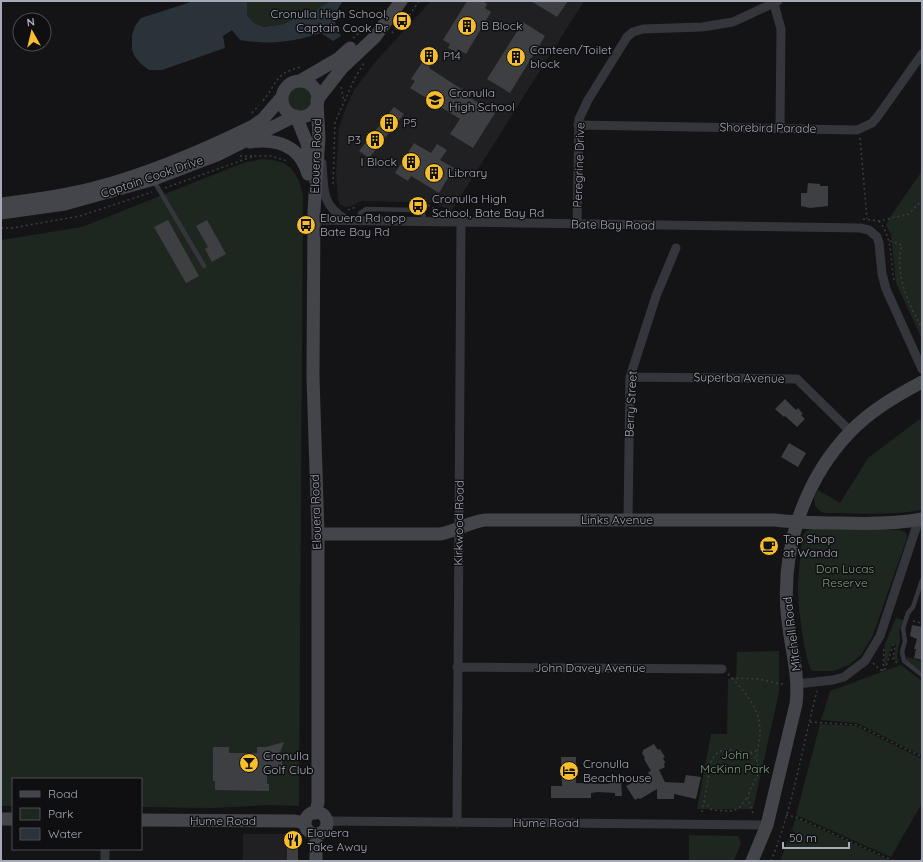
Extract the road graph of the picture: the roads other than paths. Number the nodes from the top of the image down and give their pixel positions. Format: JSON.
{"nodes":[{"id":1,"x":401,"y":1,"type":"edge"},
{"id":2,"x":776,"y":2,"type":"edge"},
{"id":3,"x":386,"y":21,"type":"junction"},
{"id":4,"x":922,"y":54,"type":"edge"},
{"id":5,"x":300,"y":81,"type":"junction"},
{"id":6,"x":282,"y":98,"type":"junction"},
{"id":7,"x":317,"y":101,"type":"junction"},
{"id":8,"x":296,"y":116,"type":"junction"},
{"id":9,"x":578,"y":125,"type":"junction"},
{"id":10,"x":780,"y":128,"type":"junction"},
{"id":11,"x":319,"y":138,"type":"junction"},
{"id":12,"x":239,"y":145,"type":"junction"},
{"id":13,"x":154,"y":179,"type":"junction"},
{"id":14,"x":310,"y":183,"type":"junction"},
{"id":15,"x":1,"y":204,"type":"edge"},
{"id":16,"x":1,"y":213,"type":"edge"},
{"id":17,"x":314,"y":215,"type":"junction"},
{"id":18,"x":347,"y":221,"type":"junction"},
{"id":19,"x":462,"y":222,"type":"junction"},
{"id":20,"x":577,"y":224,"type":"junction"},
{"id":21,"x":676,"y":248,"type":"dead end"},
{"id":22,"x":204,"y":266,"type":"dead end"},
{"id":23,"x":922,"y":369,"type":"edge"},
{"id":24,"x":630,"y":377,"type":"junction"},
{"id":25,"x":922,"y":382,"type":"edge"},
{"id":26,"x":850,"y":431,"type":"junction"},
{"id":27,"x":921,"y":519,"type":"edge"},
{"id":28,"x":628,"y":520,"type":"junction"},
{"id":29,"x":797,"y":523,"type":"junction"},
{"id":30,"x":459,"y":528,"type":"junction"},
{"id":31,"x":318,"y":534,"type":"junction"},
{"id":32,"x":922,"y":580,"type":"edge"},
{"id":33,"x":457,"y":667,"type":"junction"},
{"id":34,"x":722,"y":669,"type":"road end"},
{"id":35,"x":922,"y":675,"type":"edge"},
{"id":36,"x":797,"y":684,"type":"junction"},
{"id":37,"x":316,"y":813,"type":"junction"},
{"id":38,"x":1,"y":819,"type":"edge"},
{"id":39,"x":12,"y":819,"type":"edge"},
{"id":40,"x":142,"y":820,"type":"edge"},
{"id":41,"x":326,"y":822,"type":"junction"},
{"id":42,"x":305,"y":823,"type":"junction"},
{"id":43,"x":457,"y":823,"type":"junction"},
{"id":44,"x":767,"y":825,"type":"junction"},
{"id":45,"x":316,"y":834,"type":"junction"},
{"id":46,"x":105,"y":850,"type":"edge"},
{"id":47,"x":105,"y":861,"type":"edge"},
{"id":48,"x":316,"y":861,"type":"edge"},
{"id":49,"x":752,"y":861,"type":"edge"}],
"edges":[{"from":1,"to":3,"type":"street"},
{"from":2,"to":9,"type":"street","name":"Peregrine Drive"},
{"from":2,"to":10,"type":"street"},
{"from":3,"to":5,"type":"street"},
{"from":3,"to":7,"type":"street"},
{"from":4,"to":10,"type":"street","name":"Shorebird Parade"},
{"from":5,"to":6,"type":"street"},
{"from":5,"to":7,"type":"street"},
{"from":6,"to":8,"type":"street"},
{"from":6,"to":15,"type":"street","name":"Captain Cook Drive"},
{"from":7,"to":8,"type":"street"},
{"from":7,"to":11,"type":"street","name":"Elouera Road"},
{"from":8,"to":12,"type":"street","name":"Captain Cook Drive"},
{"from":8,"to":14,"type":"street","name":"Elouera Road"},
{"from":9,"to":10,"type":"street","name":"Shorebird Parade"},
{"from":9,"to":20,"type":"street","name":"Peregrine Drive"},
{"from":11,"to":17,"type":"street","name":"Elouera Road"},
{"from":11,"to":18,"type":"street"},
{"from":12,"to":13,"type":"street","name":"Captain Cook Drive"},
{"from":12,"to":14,"type":"street"},
{"from":13,"to":16,"type":"street","name":"Captain Cook Drive"},
{"from":13,"to":22,"type":"lane"},
{"from":14,"to":17,"type":"street","name":"Elouera Road"},
{"from":17,"to":18,"type":"street","name":"Bate Bay Road"},
{"from":17,"to":31,"type":"street","name":"Elouera Road"},
{"from":18,"to":19,"type":"street","name":"Bate Bay Road"},
{"from":19,"to":20,"type":"street","name":"Bate Bay Road"},
{"from":19,"to":30,"type":"street","name":"Kirkwood Road"},
{"from":20,"to":23,"type":"street","name":"Bate Bay Road"},
{"from":21,"to":24,"type":"street","name":"Berry Street"},
{"from":24,"to":26,"type":"street","name":"Superba Avenue"},
{"from":24,"to":28,"type":"street","name":"Berry Street"},
{"from":25,"to":26,"type":"street","name":"Mitchell Road"},
{"from":26,"to":29,"type":"street","name":"Mitchell Road"},
{"from":27,"to":29,"type":"street","name":"Links Avenue"},
{"from":27,"to":36,"type":"street"},
{"from":28,"to":29,"type":"street","name":"Links Avenue"},
{"from":28,"to":30,"type":"street","name":"Links Avenue"},
{"from":29,"to":36,"type":"street","name":"Mitchell Road"},
{"from":30,"to":31,"type":"street","name":"Links Avenue"},
{"from":30,"to":33,"type":"street","name":"Kirkwood Road"},
{"from":31,"to":37,"type":"street","name":"Elouera Road"},
{"from":32,"to":35,"type":"lane"},
{"from":33,"to":34,"type":"street","name":"John Davey Avenue"},
{"from":33,"to":43,"type":"street","name":"Kirkwood Road"},
{"from":36,"to":44,"type":"street","name":"Mitchell Road"},
{"from":37,"to":41,"type":"street"},
{"from":37,"to":42,"type":"street"},
{"from":38,"to":39,"type":"street"},
{"from":40,"to":42,"type":"street","name":"Hume Road"},
{"from":41,"to":43,"type":"street","name":"Hume Road"},
{"from":41,"to":45,"type":"street"},
{"from":42,"to":45,"type":"street"},
{"from":43,"to":44,"type":"street","name":"Hume Road"},
{"from":44,"to":49,"type":"street","name":"Mitchell Road"},
{"from":45,"to":48,"type":"street"},
{"from":46,"to":47,"type":"street"}]}
